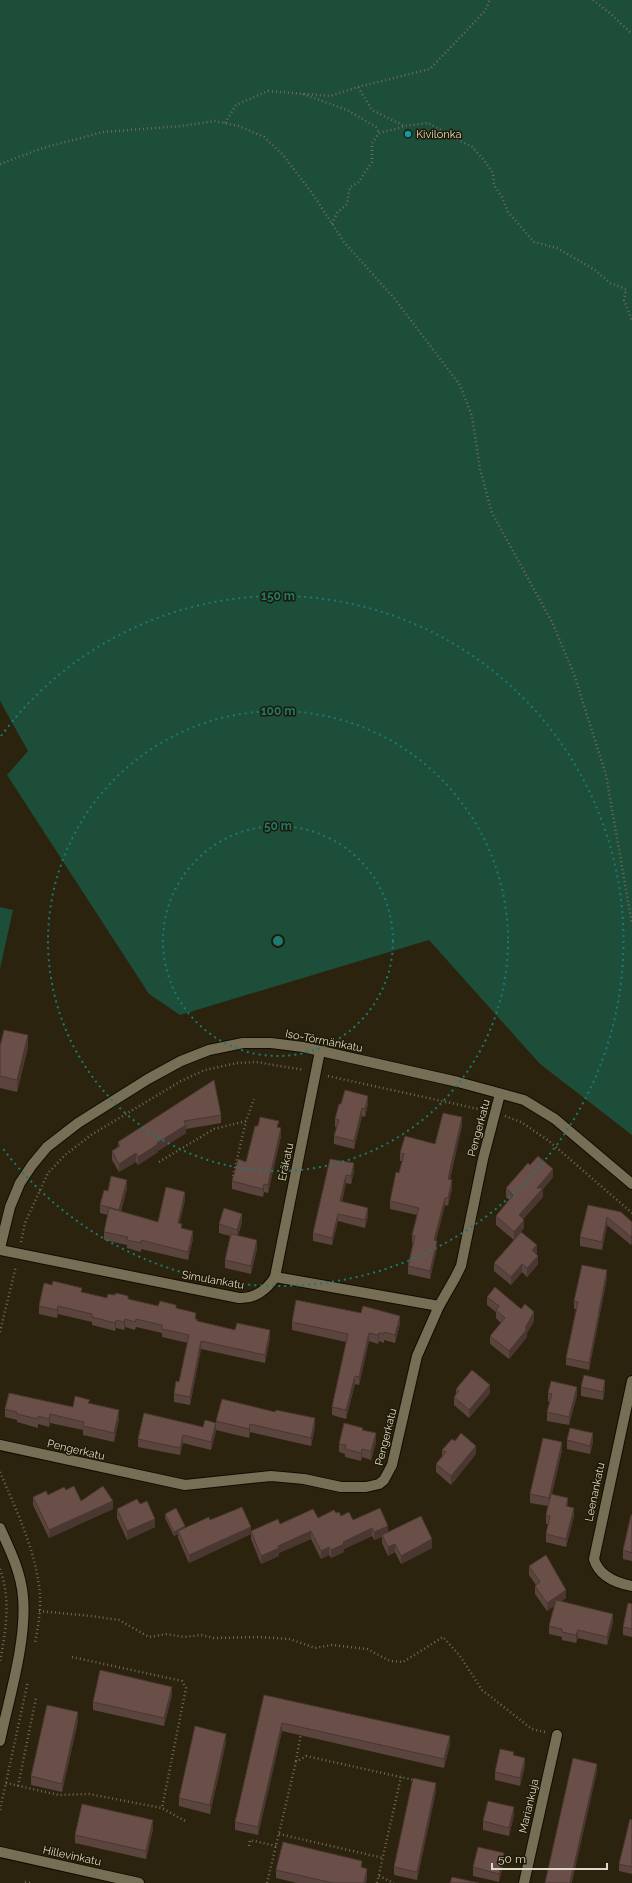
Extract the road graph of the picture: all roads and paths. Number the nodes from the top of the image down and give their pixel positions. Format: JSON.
{"nodes":[{"id":1,"x":490,"y":0,"type":"edge"},
{"id":2,"x":593,"y":0,"type":"edge"},
{"id":3,"x":632,"y":34,"type":"edge"},
{"id":4,"x":358,"y":87,"type":"junction"},
{"id":5,"x":300,"y":93,"type":"junction"},
{"id":6,"x":225,"y":123,"type":"junction"},
{"id":7,"x":404,"y":126,"type":"junction"},
{"id":8,"x":379,"y":133,"type":"junction"},
{"id":9,"x":0,"y":164,"type":"edge"},
{"id":10,"x":332,"y":224,"type":"junction"},
{"id":11,"x":632,"y":321,"type":"edge"},
{"id":12,"x":632,"y":924,"type":"edge"},
{"id":13,"x":320,"y":1051,"type":"junction"},
{"id":14,"x":316,"y":1073,"type":"junction"},
{"id":15,"x":500,"y":1094,"type":"junction"},
{"id":16,"x":254,"y":1099,"type":"dead end"},
{"id":17,"x":496,"y":1114,"type":"junction"},
{"id":18,"x":246,"y":1121,"type":"junction"},
{"id":19,"x":159,"y":1162,"type":"dead end"},
{"id":20,"x":233,"y":1176,"type":"edge"},
{"id":21,"x":632,"y":1184,"type":"edge"},
{"id":22,"x":632,"y":1213,"type":"edge"},
{"id":23,"x":0,"y":1249,"type":"edge"},
{"id":24,"x":18,"y":1254,"type":"junction"},
{"id":25,"x":275,"y":1276,"type":"junction"},
{"id":26,"x":439,"y":1306,"type":"junction"},
{"id":27,"x":0,"y":1332,"type":"edge"},
{"id":28,"x":632,"y":1382,"type":"edge"},
{"id":29,"x":0,"y":1445,"type":"edge"},
{"id":30,"x":0,"y":1528,"type":"edge"},
{"id":31,"x":0,"y":1569,"type":"edge"},
{"id":32,"x":632,"y":1586,"type":"edge"},
{"id":33,"x":39,"y":1611,"type":"dead end"},
{"id":34,"x":72,"y":1656,"type":"dead end"},
{"id":35,"x":0,"y":1659,"type":"edge"},
{"id":36,"x":36,"y":1698,"type":"dead end"},
{"id":37,"x":303,"y":1726,"type":"edge"},
{"id":38,"x":557,"y":1735,"type":"joint"},
{"id":39,"x":0,"y":1741,"type":"edge"},
{"id":40,"x":296,"y":1762,"type":"junction"},
{"id":41,"x":401,"y":1777,"type":"junction"},
{"id":42,"x":416,"y":1780,"type":"edge"},
{"id":43,"x":6,"y":1783,"type":"dead end"},
{"id":44,"x":18,"y":1786,"type":"junction"},
{"id":45,"x":162,"y":1808,"type":"junction"},
{"id":46,"x":186,"y":1821,"type":"dead end"},
{"id":47,"x":279,"y":1834,"type":"junction"},
{"id":48,"x":249,"y":1846,"type":"dead end"},
{"id":49,"x":276,"y":1846,"type":"junction"},
{"id":50,"x":0,"y":1852,"type":"edge"},
{"id":51,"x":383,"y":1858,"type":"junction"},
{"id":52,"x":379,"y":1876,"type":"junction"},
{"id":53,"x":25,"y":1882,"type":"dead end"},
{"id":54,"x":30,"y":1883,"type":"edge"},
{"id":55,"x":139,"y":1883,"type":"edge"},
{"id":56,"x":267,"y":1883,"type":"edge"},
{"id":57,"x":377,"y":1883,"type":"edge"},
{"id":58,"x":394,"y":1883,"type":"edge"},
{"id":59,"x":524,"y":1883,"type":"edge"}],
"edges":[{"from":1,"to":4,"type":"path"},
{"from":2,"to":3,"type":"path"},
{"from":4,"to":5,"type":"path"},
{"from":4,"to":7,"type":"path"},
{"from":5,"to":6,"type":"path"},
{"from":5,"to":8,"type":"path"},
{"from":6,"to":9,"type":"path"},
{"from":6,"to":10,"type":"path"},
{"from":7,"to":8,"type":"path"},
{"from":7,"to":11,"type":"path"},
{"from":8,"to":10,"type":"path"},
{"from":10,"to":12,"type":"path"},
{"from":13,"to":14,"type":"street","name":"Eräkatu"},
{"from":13,"to":15,"type":"street","name":"Iso-Törmänkatu"},
{"from":13,"to":23,"type":"street","name":"Iso-Törmänkatu"},
{"from":14,"to":17,"type":"path"},
{"from":14,"to":24,"type":"path"},
{"from":14,"to":25,"type":"street","name":"Eräkatu"},
{"from":15,"to":17,"type":"street","name":"Pengerkatu"},
{"from":15,"to":21,"type":"street","name":"Iso-Törmänkatu"},
{"from":16,"to":18,"type":"path"},
{"from":17,"to":22,"type":"path"},
{"from":17,"to":26,"type":"street","name":"Pengerkatu"},
{"from":18,"to":19,"type":"path"},
{"from":18,"to":20,"type":"path"},
{"from":23,"to":24,"type":"street","name":"Simulankatu"},
{"from":24,"to":25,"type":"street","name":"Simulankatu"},
{"from":24,"to":27,"type":"path"},
{"from":25,"to":26,"type":"street"},
{"from":26,"to":29,"type":"street","name":"Pengerkatu"},
{"from":28,"to":32,"type":"street","name":"Leenankatu"},
{"from":30,"to":39,"type":"street"},
{"from":31,"to":35,"type":"path"},
{"from":33,"to":38,"type":"path"},
{"from":34,"to":45,"type":"path"},
{"from":36,"to":44,"type":"path"},
{"from":37,"to":40,"type":"path"},
{"from":38,"to":59,"type":"street","name":"Mariankuja"},
{"from":40,"to":41,"type":"path"},
{"from":40,"to":47,"type":"path"},
{"from":41,"to":42,"type":"path"},
{"from":41,"to":51,"type":"path"},
{"from":43,"to":44,"type":"path"},
{"from":44,"to":45,"type":"path"},
{"from":45,"to":46,"type":"path"},
{"from":47,"to":49,"type":"path"},
{"from":47,"to":51,"type":"path"},
{"from":48,"to":49,"type":"path"},
{"from":49,"to":56,"type":"path"},
{"from":50,"to":55,"type":"street","name":"Hillevinkatu"},
{"from":51,"to":52,"type":"path"},
{"from":52,"to":57,"type":"path"},
{"from":52,"to":58,"type":"path"},
{"from":53,"to":54,"type":"path"}]}
